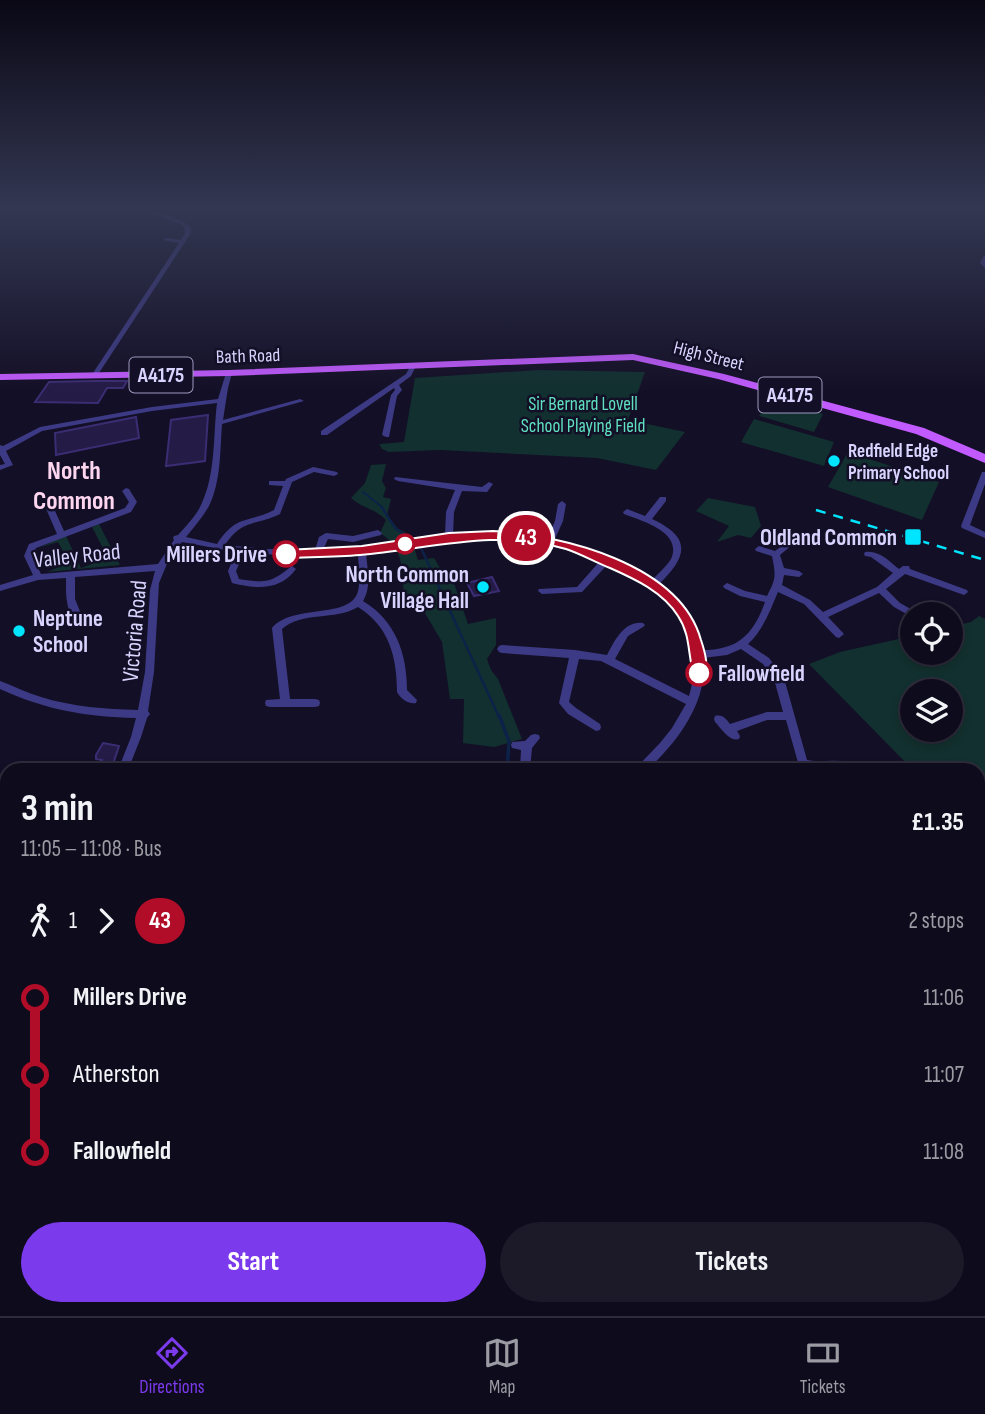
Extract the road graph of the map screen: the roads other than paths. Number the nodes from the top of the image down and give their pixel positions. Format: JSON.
{"nodes":[{"id":1,"x":164,"y":270,"type":"edge"},
{"id":2,"x":413,"y":366,"type":"junction"},
{"id":3,"x":229,"y":373,"type":"junction"},
{"id":4,"x":94,"y":376,"type":"junction"},
{"id":5,"x":0,"y":377,"type":"edge"},
{"id":6,"x":395,"y":385,"type":"junction"},
{"id":7,"x":219,"y":401,"type":"junction"},
{"id":8,"x":300,"y":401,"type":"dead end"},
{"id":9,"x":218,"y":423,"type":"junction"},
{"id":10,"x":384,"y":430,"type":"dead end"},
{"id":11,"x":324,"y":433,"type":"dead end"},
{"id":12,"x":12,"y":434,"type":"dead end"},
{"id":13,"x":22,"y":438,"type":"junction"},
{"id":14,"x":1,"y":449,"type":"edge"},
{"id":15,"x":985,"y":459,"type":"edge"},
{"id":16,"x":0,"y":468,"type":"edge"},
{"id":17,"x":334,"y":474,"type":"dead end"},
{"id":18,"x":985,"y":474,"type":"edge"},
{"id":19,"x":398,"y":479,"type":"dead end"},
{"id":20,"x":272,"y":483,"type":"dead end"},
{"id":21,"x":286,"y":484,"type":"junction"},
{"id":22,"x":457,"y":485,"type":"junction"},
{"id":23,"x":486,"y":489,"type":"dead end"},
{"id":24,"x":126,"y":491,"type":"dead end"},
{"id":25,"x":663,"y":499,"type":"dead end"},
{"id":26,"x":48,"y":504,"type":"dead end"},
{"id":27,"x":562,"y":504,"type":"dead end"},
{"id":28,"x":626,"y":512,"type":"dead end"},
{"id":29,"x":647,"y":519,"type":"junction"},
{"id":30,"x":377,"y":533,"type":"dead end"},
{"id":31,"x":61,"y":534,"type":"junction"},
{"id":32,"x":985,"y":535,"type":"edge"},
{"id":33,"x":449,"y":537,"type":"junction"},
{"id":34,"x":177,"y":538,"type":"junction"},
{"id":35,"x":794,"y":540,"type":"dead end"},
{"id":36,"x":550,"y":541,"type":"junction"},
{"id":37,"x":219,"y":547,"type":"junction"},
{"id":38,"x":759,"y":549,"type":"dead end"},
{"id":39,"x":362,"y":550,"type":"junction"},
{"id":40,"x":241,"y":551,"type":"junction"},
{"id":41,"x":318,"y":553,"type":"junction"},
{"id":42,"x":776,"y":554,"type":"junction"},
{"id":43,"x":868,"y":554,"type":"dead end"},
{"id":44,"x":606,"y":560,"type":"junction"},
{"id":45,"x":160,"y":567,"type":"junction"},
{"id":46,"x":292,"y":569,"type":"dead end"},
{"id":47,"x":903,"y":570,"type":"junction"},
{"id":48,"x":781,"y":571,"type":"junction"},
{"id":49,"x":71,"y":575,"type":"junction"},
{"id":50,"x":799,"y":575,"type":"dead end"},
{"id":51,"x":38,"y":577,"type":"junction"},
{"id":52,"x":279,"y":583,"type":"junction"},
{"id":53,"x":653,"y":584,"type":"junction"},
{"id":54,"x":727,"y":586,"type":"dead end"},
{"id":55,"x":775,"y":586,"type":"junction"},
{"id":56,"x":0,"y":588,"type":"edge"},
{"id":57,"x":880,"y":589,"type":"junction"},
{"id":58,"x":289,"y":590,"type":"dead end"},
{"id":59,"x":542,"y":591,"type":"dead end"},
{"id":60,"x":966,"y":592,"type":"dead end"},
{"id":61,"x":771,"y":600,"type":"junction"},
{"id":62,"x":357,"y":603,"type":"junction"},
{"id":63,"x":900,"y":607,"type":"edge"},
{"id":64,"x":823,"y":616,"type":"junction"},
{"id":65,"x":78,"y":619,"type":"dead end"},
{"id":66,"x":640,"y":625,"type":"dead end"},
{"id":67,"x":839,"y":634,"type":"dead end"},
{"id":68,"x":742,"y":645,"type":"junction"},
{"id":69,"x":502,"y":649,"type":"dead end"},
{"id":70,"x":575,"y":654,"type":"junction"},
{"id":71,"x":698,"y":654,"type":"junction"},
{"id":72,"x":610,"y":659,"type":"junction"},
{"id":73,"x":0,"y":685,"type":"edge"},
{"id":74,"x":412,"y":700,"type":"dead end"},
{"id":75,"x":691,"y":702,"type":"junction"},
{"id":76,"x":270,"y":703,"type":"dead end"},
{"id":77,"x":285,"y":703,"type":"junction"},
{"id":78,"x":315,"y":703,"type":"dead end"},
{"id":79,"x":145,"y":714,"type":"junction"},
{"id":80,"x":789,"y":716,"type":"junction"},
{"id":81,"x":719,"y":719,"type":"dead end"},
{"id":82,"x":596,"y":727,"type":"dead end"},
{"id":83,"x":526,"y":743,"type":"dead end"},
{"id":84,"x":125,"y":763,"type":"edge"},
{"id":85,"x":525,"y":763,"type":"edge"},
{"id":86,"x":649,"y":763,"type":"edge"},
{"id":87,"x":801,"y":763,"type":"edge"}],
"edges":[{"from":1,"to":4,"type":"street"},
{"from":2,"to":3,"type":"main road","name":"Bath Road","number":"A4175"},
{"from":2,"to":6,"type":"street"},
{"from":2,"to":15,"type":"main road","name":"High Street","number":"A4175"},
{"from":3,"to":4,"type":"main road","name":"Bath Road","number":"A4175"},
{"from":3,"to":7,"type":"street","name":"Victoria Road"},
{"from":4,"to":5,"type":"main road","name":"Bath Road","number":"A4175"},
{"from":6,"to":10,"type":"street"},
{"from":6,"to":11,"type":"street"},
{"from":7,"to":9,"type":"street","name":"Victoria Road"},
{"from":7,"to":13,"type":"street"},
{"from":8,"to":9,"type":"street"},
{"from":9,"to":34,"type":"street","name":"Victoria Road"},
{"from":12,"to":13,"type":"street"},
{"from":13,"to":14,"type":"street"},
{"from":14,"to":16,"type":"street"},
{"from":17,"to":21,"type":"street"},
{"from":18,"to":32,"type":"street"},
{"from":19,"to":22,"type":"street"},
{"from":20,"to":21,"type":"street"},
{"from":21,"to":37,"type":"street"},
{"from":22,"to":23,"type":"street"},
{"from":22,"to":33,"type":"street"},
{"from":24,"to":31,"type":"street"},
{"from":25,"to":29,"type":"street"},
{"from":26,"to":31,"type":"street"},
{"from":27,"to":36,"type":"street"},
{"from":28,"to":29,"type":"street"},
{"from":29,"to":53,"type":"street"},
{"from":30,"to":41,"type":"street"},
{"from":31,"to":51,"type":"street"},
{"from":33,"to":36,"type":"street"},
{"from":33,"to":39,"type":"street"},
{"from":34,"to":37,"type":"street"},
{"from":34,"to":45,"type":"street","name":"Victoria Road"},
{"from":35,"to":42,"type":"street"},
{"from":36,"to":44,"type":"street"},
{"from":37,"to":40,"type":"street"},
{"from":38,"to":42,"type":"street"},
{"from":39,"to":41,"type":"street"},
{"from":39,"to":62,"type":"street"},
{"from":40,"to":41,"type":"street"},
{"from":40,"to":52,"type":"street"},
{"from":42,"to":48,"type":"street"},
{"from":43,"to":47,"type":"street"},
{"from":44,"to":53,"type":"street"},
{"from":44,"to":59,"type":"street"},
{"from":45,"to":49,"type":"street","name":"Valley Road"},
{"from":45,"to":79,"type":"street","name":"Victoria Road"},
{"from":46,"to":52,"type":"street"},
{"from":47,"to":57,"type":"street"},
{"from":47,"to":60,"type":"street"},
{"from":48,"to":50,"type":"street"},
{"from":48,"to":55,"type":"street"},
{"from":49,"to":51,"type":"street","name":"Valley Road"},
{"from":49,"to":65,"type":"street"},
{"from":51,"to":56,"type":"street","name":"Valley Road"},
{"from":52,"to":58,"type":"street"},
{"from":53,"to":71,"type":"street"},
{"from":54,"to":61,"type":"street"},
{"from":55,"to":61,"type":"street"},
{"from":55,"to":64,"type":"street"},
{"from":57,"to":63,"type":"street"},
{"from":57,"to":64,"type":"street"},
{"from":61,"to":68,"type":"street"},
{"from":62,"to":74,"type":"street"},
{"from":62,"to":77,"type":"street"},
{"from":64,"to":67,"type":"street"},
{"from":66,"to":72,"type":"street"},
{"from":68,"to":71,"type":"street"},
{"from":68,"to":80,"type":"street"},
{"from":69,"to":70,"type":"street"},
{"from":70,"to":72,"type":"street"},
{"from":70,"to":82,"type":"street"},
{"from":71,"to":75,"type":"street"},
{"from":72,"to":75,"type":"street"},
{"from":73,"to":79,"type":"street"},
{"from":75,"to":86,"type":"street"},
{"from":76,"to":77,"type":"street"},
{"from":77,"to":78,"type":"street"},
{"from":79,"to":84,"type":"street","name":"Victoria Road"},
{"from":80,"to":81,"type":"street"},
{"from":80,"to":87,"type":"street"},
{"from":83,"to":85,"type":"street"}]}
